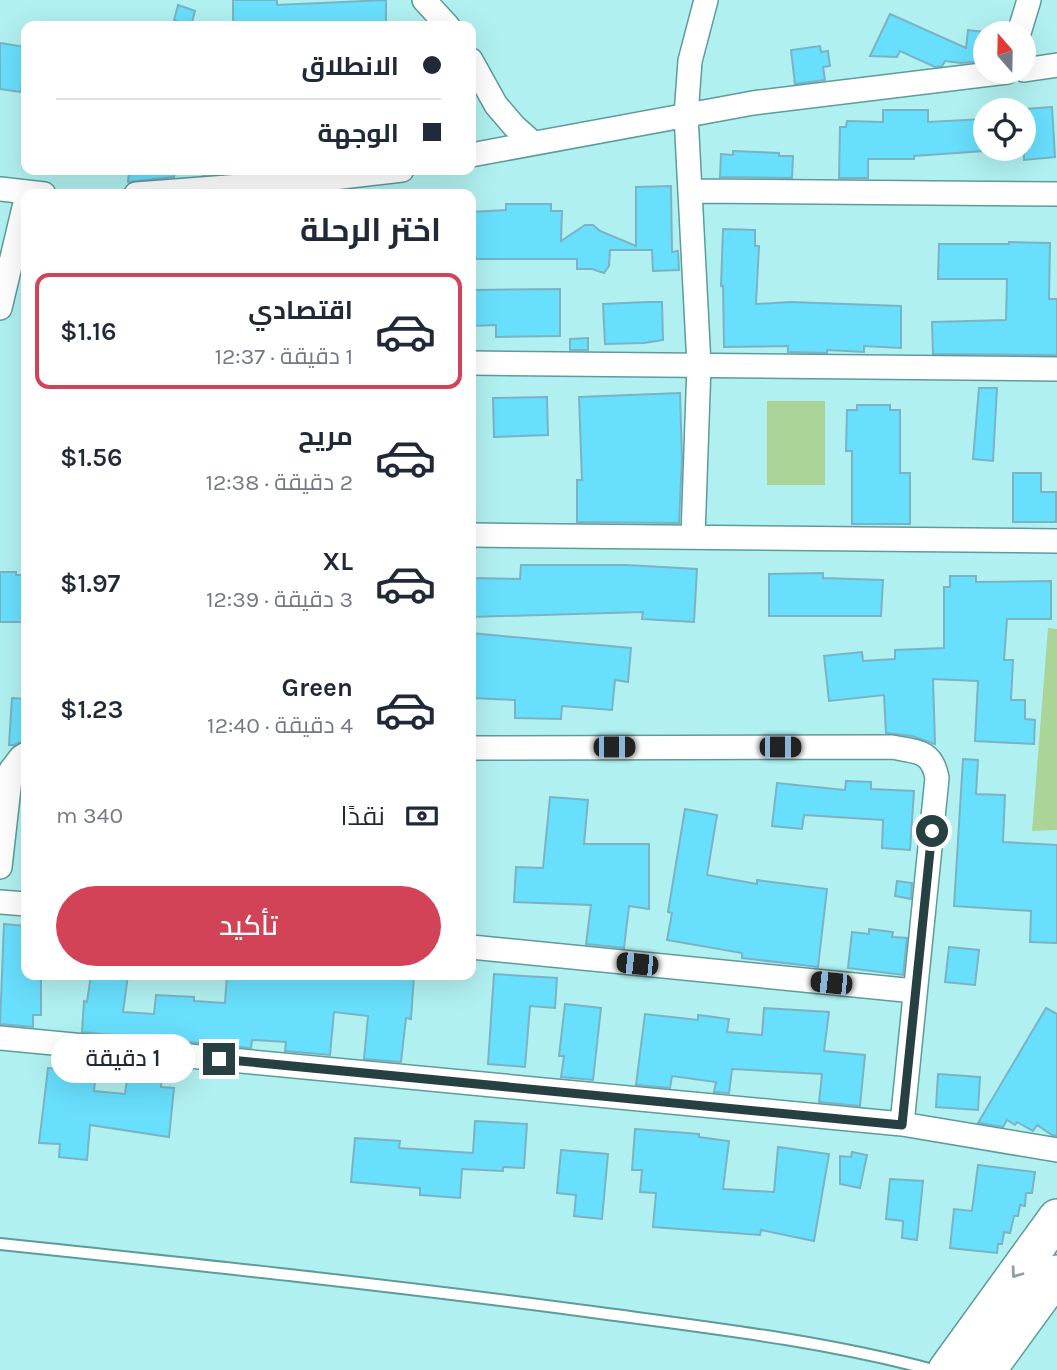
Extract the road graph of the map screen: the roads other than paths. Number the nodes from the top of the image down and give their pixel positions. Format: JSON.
{"nodes":[{"id":1,"x":424,"y":0,"type":"edge"},
{"id":2,"x":706,"y":0,"type":"edge"},
{"id":3,"x":1029,"y":0,"type":"edge"},
{"id":4,"x":443,"y":21,"type":"edge"},
{"id":5,"x":1023,"y":21,"type":"edge"},
{"id":6,"x":1057,"y":65,"type":"edge"},
{"id":7,"x":1036,"y":68,"type":"edge"},
{"id":8,"x":476,"y":71,"type":"edge"},
{"id":9,"x":973,"y":76,"type":"edge"},
{"id":10,"x":686,"y":116,"type":"junction"},
{"id":11,"x":533,"y":143,"type":"junction"},
{"id":12,"x":476,"y":154,"type":"edge"},
{"id":13,"x":359,"y":175,"type":"edge"},
{"id":14,"x":0,"y":189,"type":"edge"},
{"id":15,"x":202,"y":189,"type":"edge"},
{"id":16,"x":691,"y":191,"type":"junction"},
{"id":17,"x":21,"y":193,"type":"edge"},
{"id":18,"x":1057,"y":194,"type":"edge"},
{"id":19,"x":21,"y":231,"type":"edge"},
{"id":20,"x":0,"y":308,"type":"edge"},
{"id":21,"x":476,"y":363,"type":"edge"},
{"id":22,"x":699,"y":365,"type":"junction"},
{"id":23,"x":1057,"y":369,"type":"edge"},
{"id":24,"x":476,"y":535,"type":"edge"},
{"id":25,"x":694,"y":536,"type":"junction"},
{"id":26,"x":1057,"y":541,"type":"edge"},
{"id":27,"x":476,"y":748,"type":"edge"},
{"id":28,"x":21,"y":757,"type":"edge"},
{"id":29,"x":0,"y":866,"type":"edge"},
{"id":30,"x":0,"y":902,"type":"edge"},
{"id":31,"x":21,"y":904,"type":"edge"},
{"id":32,"x":476,"y":947,"type":"edge"},
{"id":33,"x":915,"y":991,"type":"junction"},
{"id":34,"x":0,"y":1038,"type":"edge"},
{"id":35,"x":902,"y":1125,"type":"junction"},
{"id":36,"x":1057,"y":1150,"type":"edge"},
{"id":37,"x":1057,"y":1219,"type":"edge"},
{"id":38,"x":0,"y":1244,"type":"edge"},
{"id":39,"x":1057,"y":1274,"type":"edge"},
{"id":40,"x":933,"y":1370,"type":"edge"},
{"id":41,"x":947,"y":1370,"type":"edge"},
{"id":42,"x":987,"y":1370,"type":"edge"}],
"edges":[{"from":1,"to":4,"type":"street"},
{"from":2,"to":10,"type":"street"},
{"from":3,"to":5,"type":"street"},
{"from":6,"to":7,"type":"street"},
{"from":8,"to":11,"type":"street"},
{"from":9,"to":10,"type":"street"},
{"from":10,"to":11,"type":"street"},
{"from":10,"to":16,"type":"street"},
{"from":11,"to":12,"type":"street"},
{"from":13,"to":15,"type":"street"},
{"from":14,"to":17,"type":"street"},
{"from":16,"to":18,"type":"street"},
{"from":16,"to":22,"type":"street"},
{"from":19,"to":20,"type":"street"},
{"from":21,"to":22,"type":"street"},
{"from":22,"to":23,"type":"street"},
{"from":22,"to":25,"type":"street"},
{"from":24,"to":25,"type":"street"},
{"from":25,"to":26,"type":"street"},
{"from":27,"to":33,"type":"street"},
{"from":28,"to":29,"type":"street"},
{"from":30,"to":31,"type":"street"},
{"from":32,"to":33,"type":"street"},
{"from":33,"to":35,"type":"street"},
{"from":34,"to":35,"type":"street"},
{"from":35,"to":36,"type":"street"},
{"from":37,"to":41,"type":"highway","one_way":true},
{"from":38,"to":40,"type":"lane"},
{"from":39,"to":42,"type":"highway"}]}
